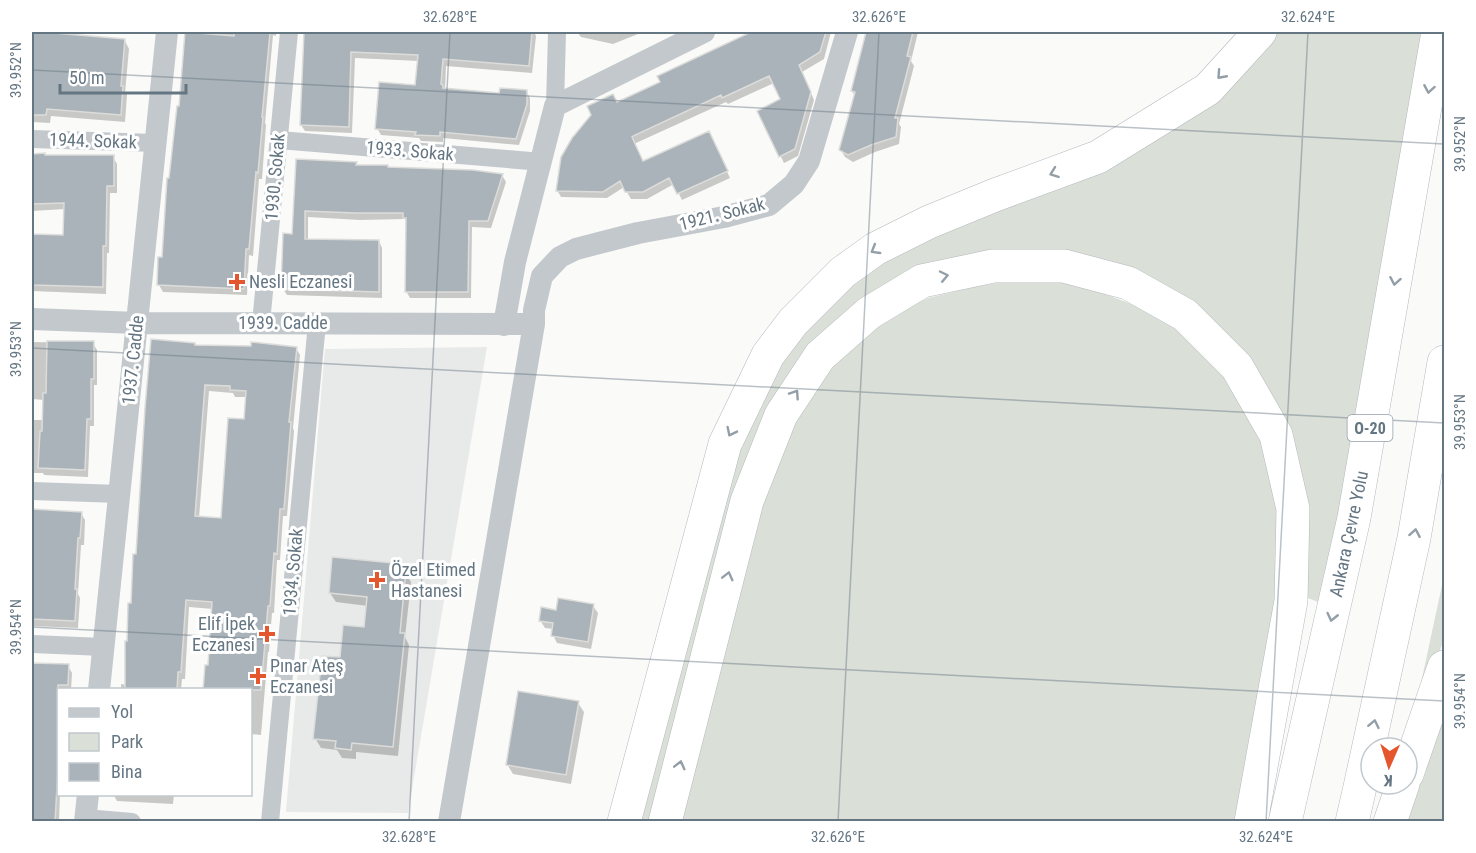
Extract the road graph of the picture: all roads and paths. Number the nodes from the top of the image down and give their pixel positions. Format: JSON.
{"nodes":[{"id":1,"x":167,"y":32,"type":"edge"},
{"id":2,"x":289,"y":32,"type":"edge"},
{"id":3,"x":557,"y":32,"type":"edge"},
{"id":4,"x":704,"y":32,"type":"edge"},
{"id":5,"x":847,"y":32,"type":"edge"},
{"id":6,"x":1260,"y":32,"type":"edge"},
{"id":7,"x":1438,"y":32,"type":"edge"},
{"id":8,"x":555,"y":106,"type":"junction"},
{"id":9,"x":32,"y":139,"type":"edge"},
{"id":10,"x":279,"y":140,"type":"junction"},
{"id":11,"x":155,"y":143,"type":"junction"},
{"id":12,"x":542,"y":162,"type":"junction"},
{"id":13,"x":32,"y":319,"type":"edge"},
{"id":14,"x":136,"y":323,"type":"junction"},
{"id":15,"x":261,"y":323,"type":"junction"},
{"id":16,"x":317,"y":323,"type":"junction"},
{"id":17,"x":534,"y":324,"type":"junction"},
{"id":18,"x":504,"y":325,"type":"junction"},
{"id":19,"x":1444,"y":362,"type":"edge"},
{"id":20,"x":32,"y":491,"type":"edge"},
{"id":21,"x":119,"y":494,"type":"junction"},
{"id":22,"x":32,"y":644,"type":"edge"},
{"id":23,"x":103,"y":648,"type":"junction"},
{"id":24,"x":1444,"y":667,"type":"edge"},
{"id":25,"x":99,"y":688,"type":"edge"},
{"id":26,"x":1419,"y":739,"type":"edge"},
{"id":27,"x":88,"y":796,"type":"edge"},
{"id":28,"x":1399,"y":796,"type":"edge"},
{"id":29,"x":85,"y":820,"type":"edge"},
{"id":30,"x":132,"y":822,"type":"edge"},
{"id":31,"x":270,"y":822,"type":"edge"},
{"id":32,"x":449,"y":822,"type":"edge"},
{"id":33,"x":624,"y":822,"type":"edge"},
{"id":34,"x":665,"y":822,"type":"edge"},
{"id":35,"x":1251,"y":822,"type":"edge"},
{"id":36,"x":1285,"y":822,"type":"edge"},
{"id":37,"x":1352,"y":822,"type":"edge"},
{"id":38,"x":1390,"y":822,"type":"edge"}],
"edges":[{"from":1,"to":11,"type":"street","name":"1937. Cadde"},
{"from":2,"to":10,"type":"street","name":"1930. Sokak"},
{"from":3,"to":8,"type":"street"},
{"from":4,"to":8,"type":"street"},
{"from":5,"to":17,"type":"street","name":"1921. Sokak"},
{"from":6,"to":33,"type":"highway","one_way":true},
{"from":7,"to":36,"type":"highway","name":"Ankara Çevre Yolu","number":"O-20","one_way":true},
{"from":8,"to":12,"type":"street"},
{"from":9,"to":11,"type":"street","name":"1944. Sokak"},
{"from":10,"to":12,"type":"street","name":"1933. Sokak"},
{"from":10,"to":15,"type":"street","name":"1930. Sokak"},
{"from":11,"to":14,"type":"street","name":"1937. Cadde"},
{"from":12,"to":18,"type":"street"},
{"from":13,"to":14,"type":"street","name":"1939. Cadde"},
{"from":14,"to":15,"type":"street","name":"1939. Cadde"},
{"from":14,"to":21,"type":"street","name":"1937. Cadde"},
{"from":15,"to":16,"type":"street","name":"1939. Cadde"},
{"from":16,"to":18,"type":"street","name":"1939. Cadde"},
{"from":16,"to":31,"type":"street","name":"1934. Sokak"},
{"from":17,"to":18,"type":"street","name":"1939. Cadde"},
{"from":17,"to":32,"type":"street","name":"1921. Sokak"},
{"from":37,"to":19,"type":"highway","one_way":true},
{"from":20,"to":21,"type":"street"},
{"from":21,"to":23,"type":"street","name":"1937. Cadde"},
{"from":22,"to":23,"type":"street"},
{"from":23,"to":25,"type":"street","name":"1937. Cadde"},
{"from":24,"to":26,"type":"highway"},
{"from":27,"to":29,"type":"street"},
{"from":28,"to":38,"type":"highway"},
{"from":29,"to":30,"type":"street"},
{"from":34,"to":35,"type":"highway","one_way":true}]}
